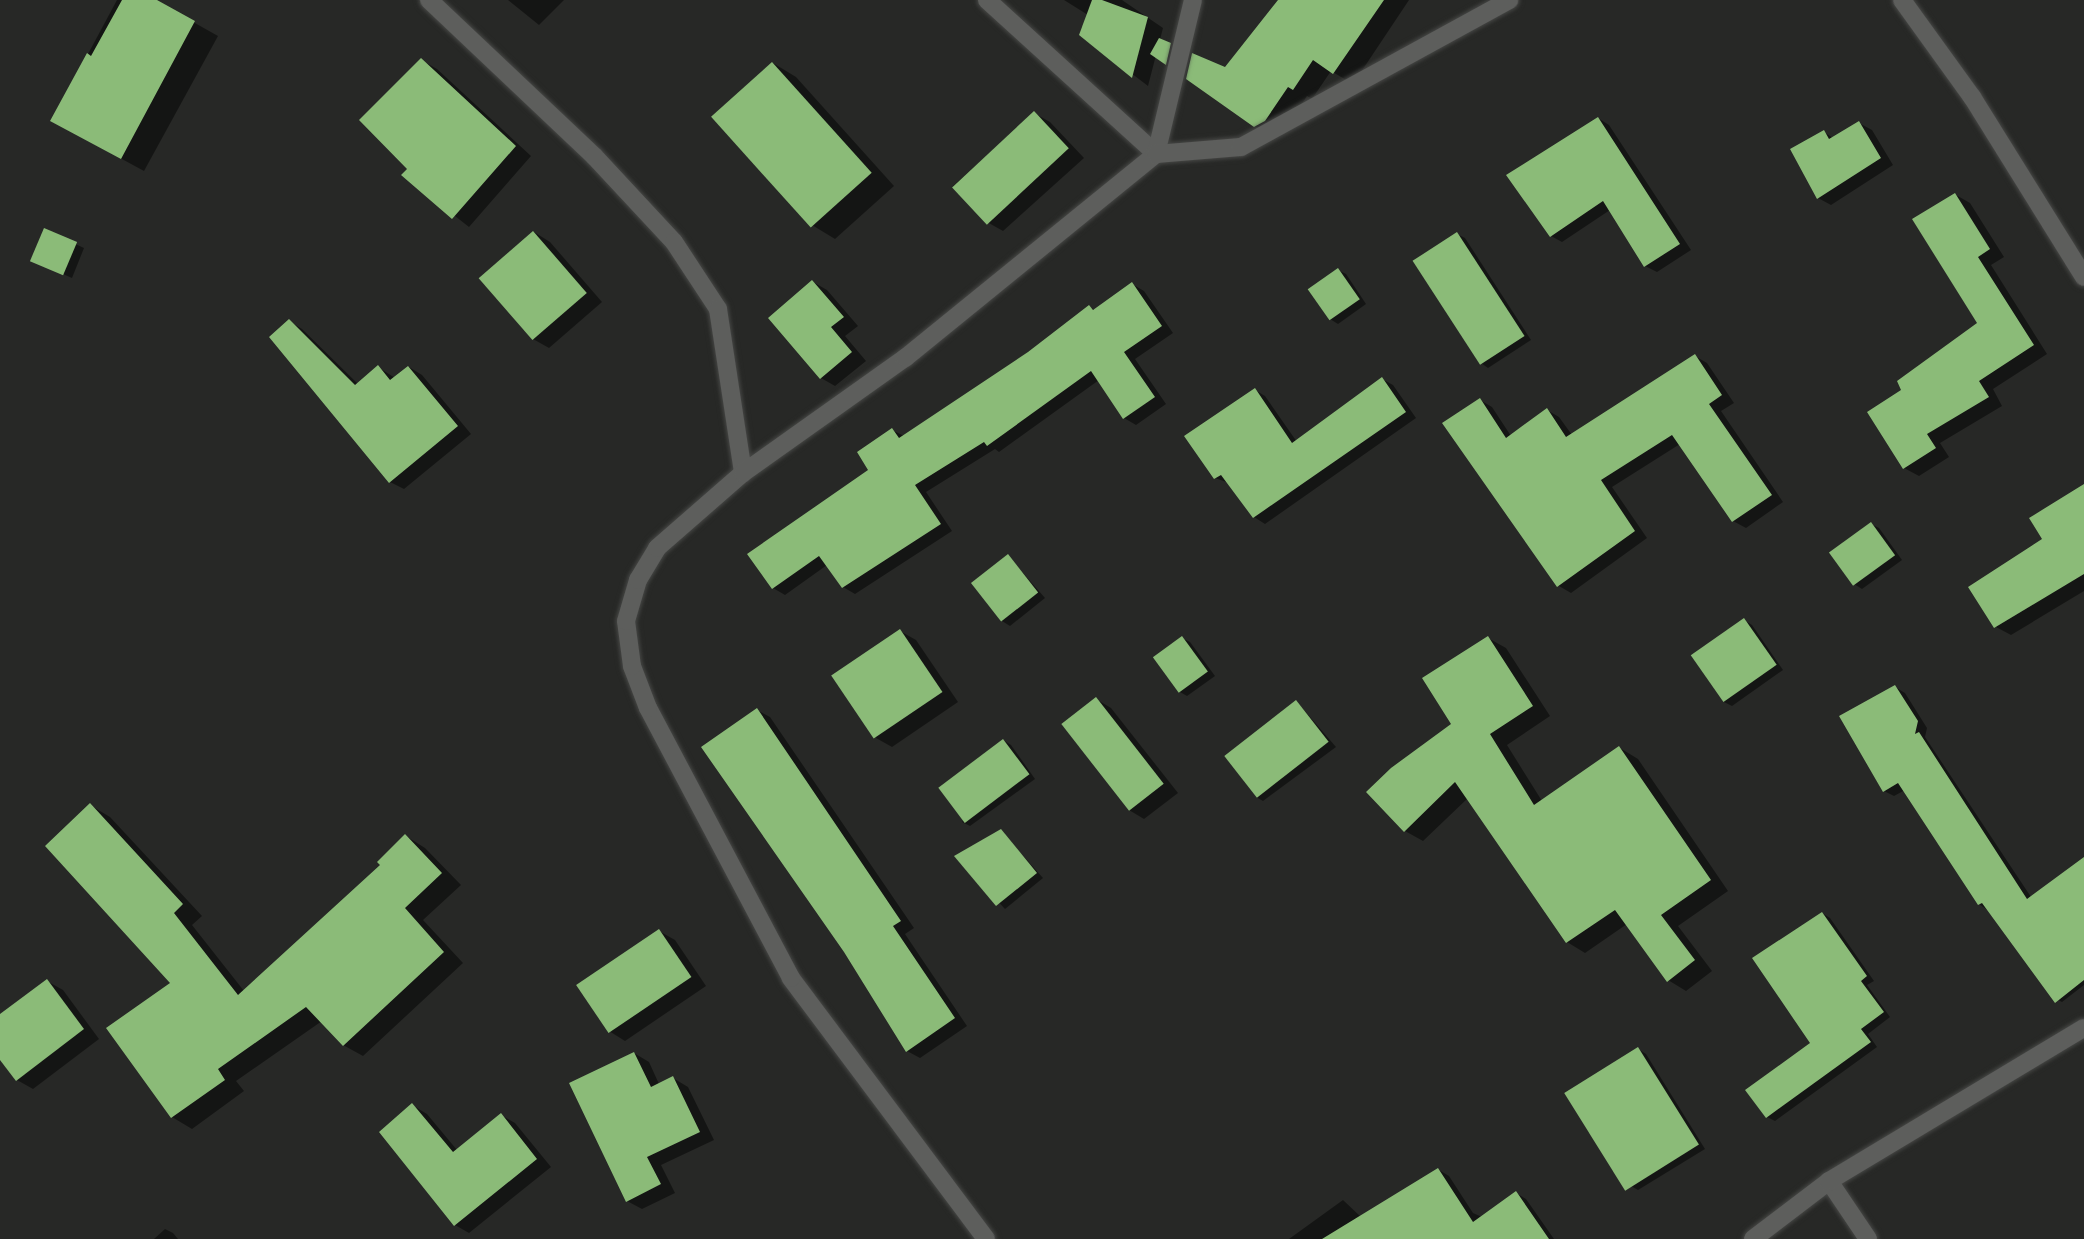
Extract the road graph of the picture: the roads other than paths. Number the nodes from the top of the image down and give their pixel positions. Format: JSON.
{"nodes":[{"id":1,"x":429,"y":0,"type":"edge"},
{"id":2,"x":987,"y":0,"type":"edge"},
{"id":3,"x":1193,"y":0,"type":"edge"},
{"id":4,"x":1509,"y":0,"type":"edge"},
{"id":5,"x":1902,"y":0,"type":"edge"},
{"id":6,"x":1156,"y":154,"type":"junction"},
{"id":7,"x":2084,"y":277,"type":"edge"},
{"id":8,"x":743,"y":473,"type":"junction"},
{"id":9,"x":2084,"y":1028,"type":"edge"},
{"id":10,"x":1829,"y":1180,"type":"junction"},
{"id":11,"x":986,"y":1239,"type":"edge"},
{"id":12,"x":1753,"y":1239,"type":"edge"},
{"id":13,"x":1868,"y":1239,"type":"edge"}],
"edges":[{"from":1,"to":8,"type":"street"},
{"from":2,"to":6,"type":"street"},
{"from":3,"to":6,"type":"street"},
{"from":4,"to":6,"type":"street"},
{"from":5,"to":7,"type":"street"},
{"from":6,"to":8,"type":"street"},
{"from":8,"to":11,"type":"street"},
{"from":9,"to":10,"type":"street"},
{"from":10,"to":12,"type":"street"},
{"from":10,"to":13,"type":"street"}]}
